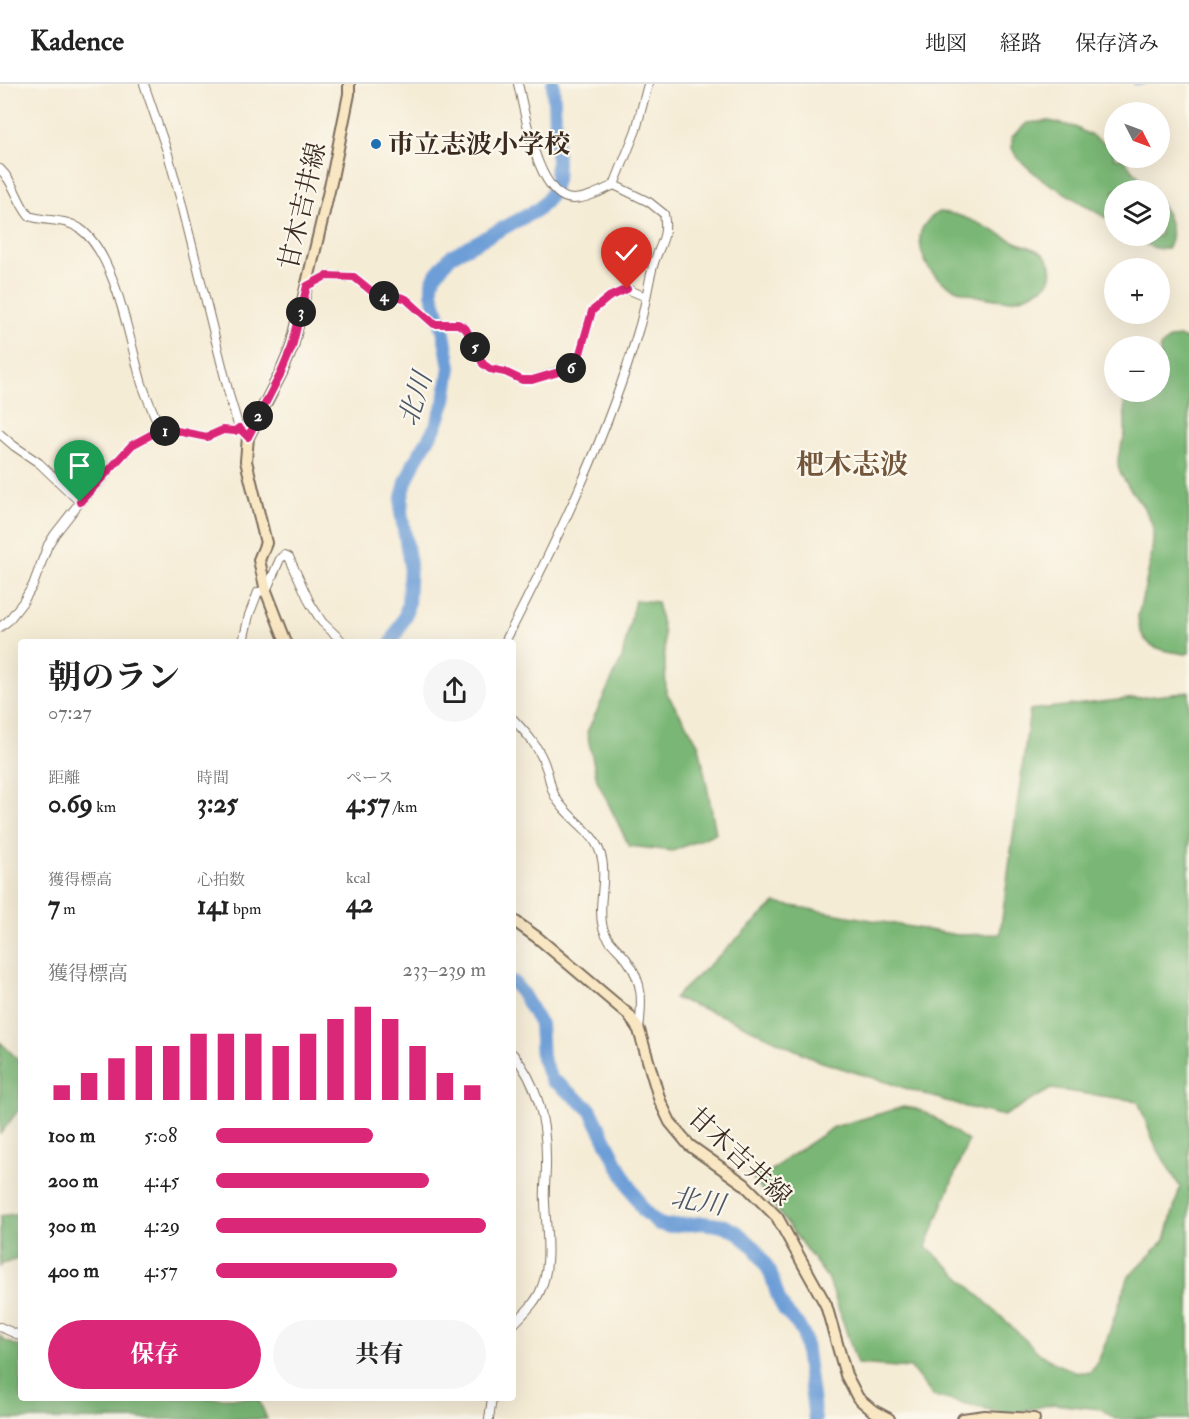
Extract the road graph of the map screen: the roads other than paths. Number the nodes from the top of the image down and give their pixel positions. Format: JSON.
{"nodes":[{"id":1,"x":144,"y":84,"type":"edge"},
{"id":2,"x":349,"y":84,"type":"edge"},
{"id":3,"x":518,"y":84,"type":"edge"},
{"id":4,"x":648,"y":84,"type":"edge"},
{"id":5,"x":0,"y":169,"type":"edge"},
{"id":6,"x":614,"y":185,"type":"junction"},
{"id":7,"x":307,"y":286,"type":"junction"},
{"id":8,"x":646,"y":297,"type":"junction"},
{"id":9,"x":239,"y":428,"type":"junction"},
{"id":10,"x":162,"y":431,"type":"junction"},
{"id":11,"x":0,"y":434,"type":"edge"},
{"id":12,"x":248,"y":437,"type":"junction"},
{"id":13,"x":80,"y":502,"type":"junction"},
{"id":14,"x":266,"y":591,"type":"junction"},
{"id":15,"x":0,"y":627,"type":"edge"},
{"id":16,"x":244,"y":639,"type":"edge"},
{"id":17,"x":285,"y":639,"type":"edge"},
{"id":18,"x":340,"y":639,"type":"edge"},
{"id":19,"x":507,"y":639,"type":"edge"},
{"id":20,"x":516,"y":722,"type":"edge"},
{"id":21,"x":516,"y":922,"type":"edge"},
{"id":22,"x":639,"y":1030,"type":"junction"},
{"id":23,"x":516,"y":1058,"type":"edge"},
{"id":24,"x":516,"y":1322,"type":"edge"},
{"id":25,"x":0,"y":1327,"type":"edge"},
{"id":26,"x":18,"y":1335,"type":"edge"},
{"id":27,"x":492,"y":1401,"type":"edge"},
{"id":28,"x":986,"y":1418,"type":"edge"},
{"id":29,"x":489,"y":1419,"type":"edge"},
{"id":30,"x":889,"y":1419,"type":"edge"},
{"id":31,"x":963,"y":1419,"type":"edge"},
{"id":32,"x":1034,"y":1419,"type":"edge"}],
"edges":[{"from":1,"to":9,"type":"street"},
{"from":2,"to":7,"type":"main road","name":"甘木吉井線"},
{"from":3,"to":6,"type":"street"},
{"from":4,"to":6,"type":"street"},
{"from":5,"to":10,"type":"street"},
{"from":6,"to":8,"type":"street"},
{"from":7,"to":8,"type":"street"},
{"from":7,"to":12,"type":"main road","name":"甘木吉井線"},
{"from":8,"to":19,"type":"street"},
{"from":9,"to":10,"type":"street"},
{"from":9,"to":12,"type":"street"},
{"from":10,"to":13,"type":"street"},
{"from":11,"to":13,"type":"street"},
{"from":12,"to":14,"type":"main road","name":"甘木吉井線"},
{"from":13,"to":15,"type":"street"},
{"from":14,"to":16,"type":"street"},
{"from":14,"to":17,"type":"main road","name":"甘木吉井線"},
{"from":14,"to":18,"type":"street"},
{"from":20,"to":22,"type":"street"},
{"from":21,"to":22,"type":"main road","name":"甘木吉井線"},
{"from":22,"to":30,"type":"main road","name":"甘木吉井線"},
{"from":23,"to":24,"type":"street"},
{"from":25,"to":26,"type":"street"},
{"from":27,"to":29,"type":"street"},
{"from":28,"to":31,"type":"main road"},
{"from":28,"to":32,"type":"main road"}]}
